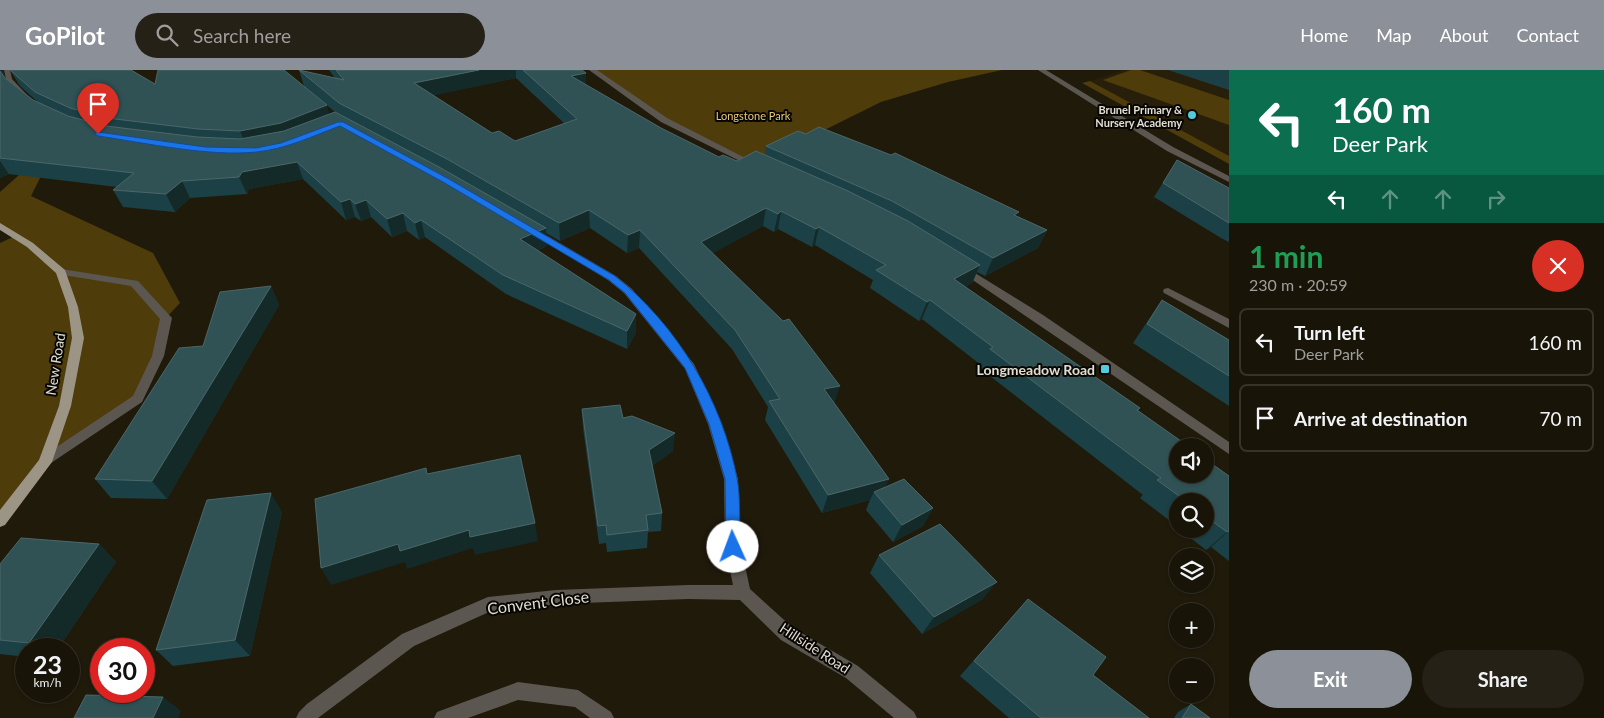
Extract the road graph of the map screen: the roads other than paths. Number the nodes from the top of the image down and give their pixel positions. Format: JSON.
{"nodes":[{"id":1,"x":8,"y":70,"type":"edge"},
{"id":2,"x":592,"y":70,"type":"edge"},
{"id":3,"x":1041,"y":70,"type":"edge"},
{"id":4,"x":30,"y":103,"type":"edge"},
{"id":5,"x":763,"y":169,"type":"edge"},
{"id":6,"x":1229,"y":179,"type":"edge"},
{"id":7,"x":524,"y":225,"type":"edge"},
{"id":8,"x":0,"y":226,"type":"edge"},
{"id":9,"x":954,"y":264,"type":"edge"},
{"id":10,"x":61,"y":272,"type":"junction"},
{"id":11,"x":1168,"y":291,"type":"dead end"},
{"id":12,"x":1229,"y":324,"type":"edge"},
{"id":13,"x":1229,"y":449,"type":"edge"},
{"id":14,"x":45,"y":462,"type":"junction"},
{"id":15,"x":0,"y":521,"type":"edge"},
{"id":16,"x":743,"y":593,"type":"junction"},
{"id":17,"x":305,"y":718,"type":"edge"},
{"id":18,"x":443,"y":718,"type":"edge"},
{"id":19,"x":605,"y":718,"type":"edge"},
{"id":20,"x":908,"y":718,"type":"edge"}],
"edges":[{"from":1,"to":4,"type":"street"},
{"from":2,"to":5,"type":"street"},
{"from":3,"to":6,"type":"street"},
{"from":7,"to":16,"type":"street"},
{"from":8,"to":10,"type":"main road"},
{"from":9,"to":13,"type":"street"},
{"from":10,"to":14,"type":"main road","name":"New Road"},
{"from":10,"to":14,"type":"street"},
{"from":11,"to":12,"type":"street"},
{"from":14,"to":15,"type":"main road","name":"New Road"},
{"from":16,"to":17,"type":"street","name":"Convent Close"},
{"from":16,"to":20,"type":"street","name":"Hillside Road"},
{"from":18,"to":19,"type":"street"}]}
